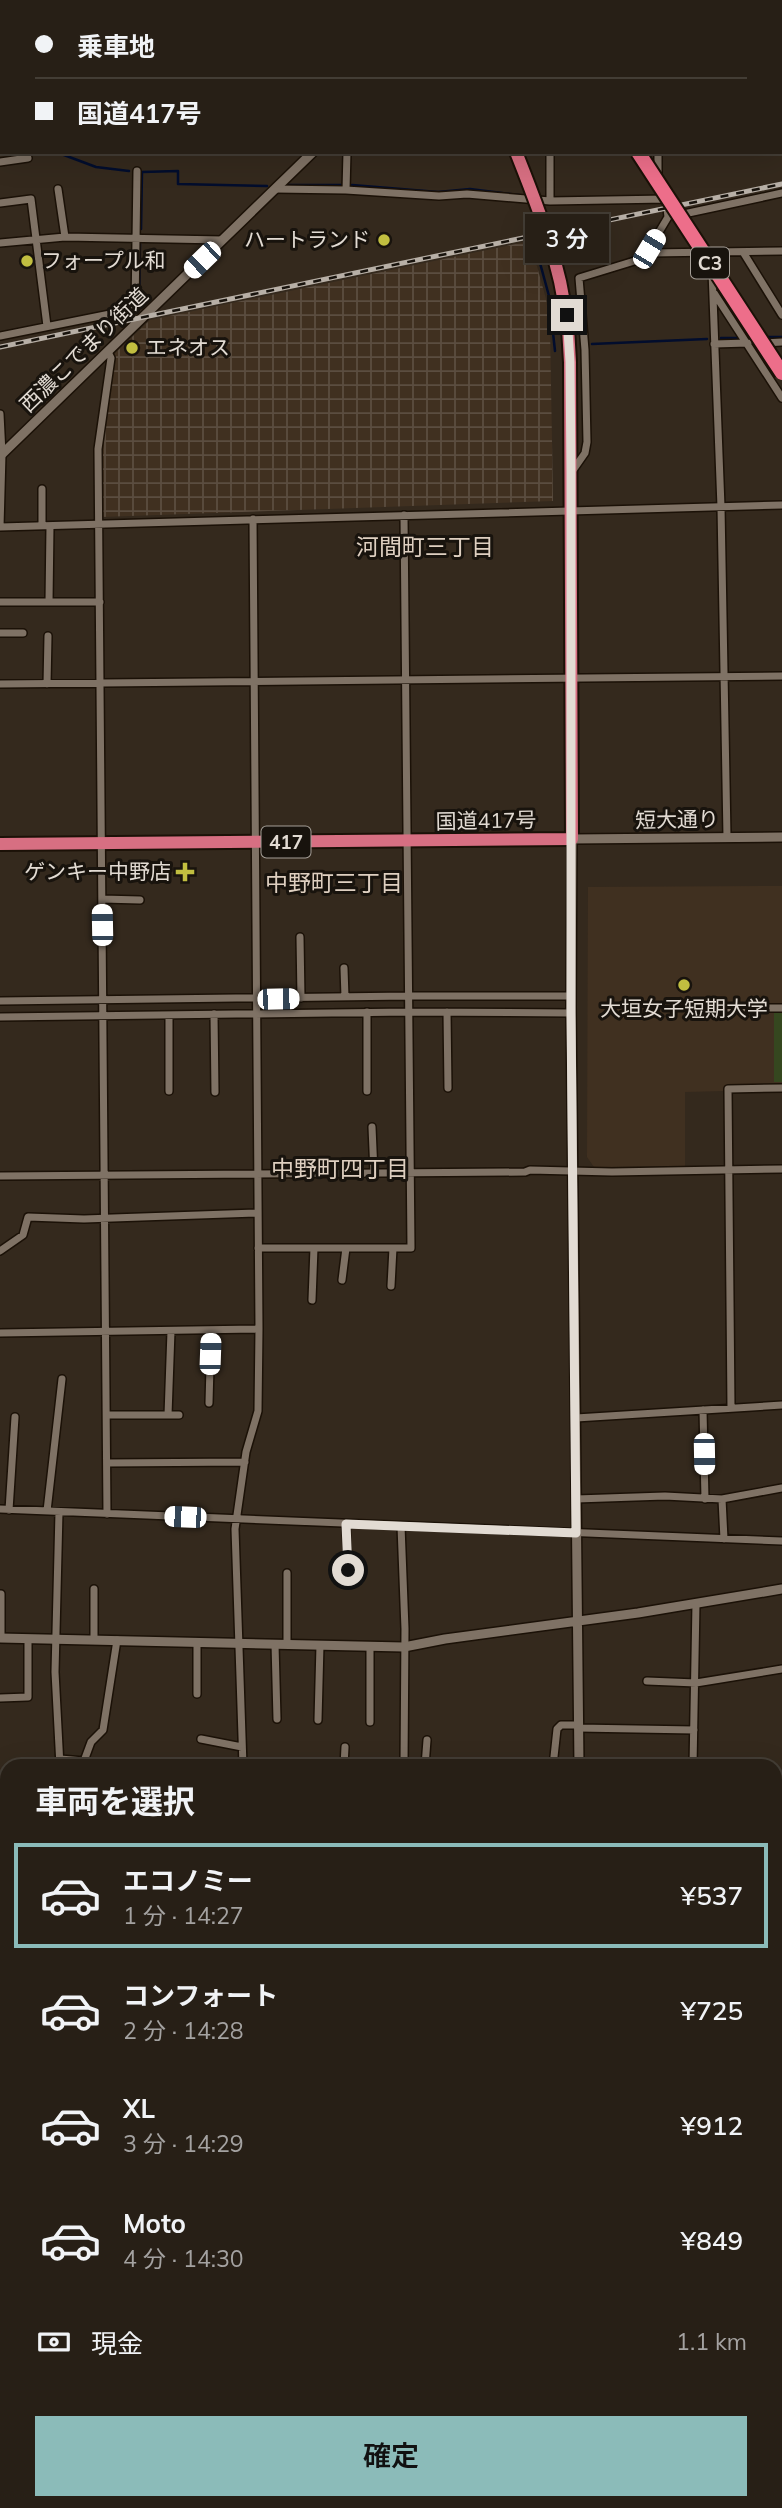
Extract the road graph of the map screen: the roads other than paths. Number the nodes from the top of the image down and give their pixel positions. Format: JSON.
{"nodes":[{"id":1,"x":311,"y":154,"type":"edge"},
{"id":2,"x":347,"y":154,"type":"edge"},
{"id":3,"x":517,"y":154,"type":"edge"},
{"id":4,"x":550,"y":154,"type":"edge"},
{"id":5,"x":639,"y":154,"type":"edge"},
{"id":6,"x":658,"y":154,"type":"edge"},
{"id":7,"x":28,"y":158,"type":"dead end"},
{"id":8,"x":0,"y":162,"type":"edge"},
{"id":9,"x":137,"y":172,"type":"dead end"},
{"id":10,"x":58,"y":189,"type":"dead end"},
{"id":11,"x":275,"y":189,"type":"junction"},
{"id":12,"x":346,"y":190,"type":"junction"},
{"id":13,"x":782,"y":193,"type":"edge"},
{"id":14,"x":658,"y":199,"type":"junction"},
{"id":15,"x":550,"y":201,"type":"junction"},
{"id":16,"x":0,"y":203,"type":"edge"},
{"id":17,"x":668,"y":217,"type":"junction"},
{"id":18,"x":65,"y":237,"type":"junction"},
{"id":19,"x":137,"y":237,"type":"junction"},
{"id":20,"x":36,"y":240,"type":"junction"},
{"id":21,"x":222,"y":240,"type":"junction"},
{"id":22,"x":0,"y":243,"type":"edge"},
{"id":23,"x":649,"y":249,"type":"junction"},
{"id":24,"x":782,"y":251,"type":"edge"},
{"id":25,"x":743,"y":252,"type":"junction"},
{"id":26,"x":712,"y":253,"type":"junction"},
{"id":27,"x":713,"y":292,"type":"junction"},
{"id":28,"x":782,"y":315,"type":"edge"},
{"id":29,"x":47,"y":326,"type":"junction"},
{"id":30,"x":0,"y":336,"type":"edge"},
{"id":31,"x":782,"y":342,"type":"edge"},
{"id":32,"x":747,"y":343,"type":"junction"},
{"id":33,"x":714,"y":344,"type":"junction"},
{"id":34,"x":108,"y":352,"type":"junction"},
{"id":35,"x":782,"y":373,"type":"edge"},
{"id":36,"x":782,"y":398,"type":"edge"},
{"id":37,"x":0,"y":414,"type":"edge"},
{"id":38,"x":1,"y":455,"type":"edge"},
{"id":39,"x":571,"y":473,"type":"junction"},
{"id":40,"x":42,"y":489,"type":"dead end"},
{"id":41,"x":782,"y":505,"type":"edge"},
{"id":42,"x":721,"y":507,"type":"junction"},
{"id":43,"x":571,"y":510,"type":"junction"},
{"id":44,"x":404,"y":515,"type":"junction"},
{"id":45,"x":253,"y":519,"type":"junction"},
{"id":46,"x":99,"y":525,"type":"junction"},
{"id":47,"x":46,"y":526,"type":"junction"},
{"id":48,"x":0,"y":527,"type":"edge"},
{"id":49,"x":0,"y":602,"type":"edge"},
{"id":50,"x":49,"y":602,"type":"junction"},
{"id":51,"x":100,"y":602,"type":"junction"},
{"id":52,"x":0,"y":633,"type":"edge"},
{"id":53,"x":23,"y":633,"type":"dead end"},
{"id":54,"x":48,"y":636,"type":"dead end"},
{"id":55,"x":782,"y":676,"type":"edge"},
{"id":56,"x":724,"y":677,"type":"junction"},
{"id":57,"x":572,"y":679,"type":"junction"},
{"id":58,"x":406,"y":680,"type":"junction"},
{"id":59,"x":252,"y":681,"type":"junction"},
{"id":60,"x":101,"y":683,"type":"junction"},
{"id":61,"x":0,"y":684,"type":"edge"},
{"id":62,"x":47,"y":684,"type":"junction"},
{"id":63,"x":727,"y":837,"type":"junction"},
{"id":64,"x":782,"y":837,"type":"edge"},
{"id":65,"x":572,"y":839,"type":"junction"},
{"id":66,"x":407,"y":841,"type":"junction"},
{"id":67,"x":254,"y":842,"type":"junction"},
{"id":68,"x":101,"y":843,"type":"junction"},
{"id":69,"x":0,"y":844,"type":"edge"},
{"id":70,"x":102,"y":900,"type":"junction"},
{"id":71,"x":140,"y":900,"type":"dead end"},
{"id":72,"x":300,"y":937,"type":"dead end"},
{"id":73,"x":344,"y":968,"type":"dead end"},
{"id":74,"x":345,"y":997,"type":"junction"},
{"id":75,"x":301,"y":998,"type":"junction"},
{"id":76,"x":0,"y":1001,"type":"edge"},
{"id":77,"x":409,"y":1004,"type":"junction"},
{"id":78,"x":571,"y":1004,"type":"junction"},
{"id":79,"x":256,"y":1006,"type":"junction"},
{"id":80,"x":103,"y":1008,"type":"junction"},
{"id":81,"x":726,"y":1008,"type":"dead end"},
{"id":82,"x":782,"y":1009,"type":"edge"},
{"id":83,"x":367,"y":1012,"type":"junction"},
{"id":84,"x":447,"y":1012,"type":"junction"},
{"id":85,"x":214,"y":1014,"type":"junction"},
{"id":86,"x":169,"y":1015,"type":"junction"},
{"id":87,"x":0,"y":1017,"type":"edge"},
{"id":88,"x":447,"y":1088,"type":"dead end"},
{"id":89,"x":782,"y":1088,"type":"edge"},
{"id":90,"x":169,"y":1091,"type":"dead end"},
{"id":91,"x":367,"y":1091,"type":"dead end"},
{"id":92,"x":215,"y":1092,"type":"dead end"},
{"id":93,"x":372,"y":1127,"type":"dead end"},
{"id":94,"x":729,"y":1169,"type":"junction"},
{"id":95,"x":782,"y":1169,"type":"edge"},
{"id":96,"x":572,"y":1170,"type":"junction"},
{"id":97,"x":410,"y":1172,"type":"junction"},
{"id":98,"x":373,"y":1173,"type":"junction"},
{"id":99,"x":257,"y":1174,"type":"junction"},
{"id":100,"x":0,"y":1176,"type":"edge"},
{"id":101,"x":105,"y":1176,"type":"junction"},
{"id":102,"x":258,"y":1213,"type":"junction"},
{"id":103,"x":106,"y":1217,"type":"junction"},
{"id":104,"x":258,"y":1248,"type":"junction"},
{"id":105,"x":314,"y":1248,"type":"junction"},
{"id":106,"x":346,"y":1248,"type":"junction"},
{"id":107,"x":393,"y":1248,"type":"junction"},
{"id":108,"x":0,"y":1251,"type":"edge"},
{"id":109,"x":342,"y":1280,"type":"dead end"},
{"id":110,"x":391,"y":1286,"type":"dead end"},
{"id":111,"x":312,"y":1300,"type":"dead end"},
{"id":112,"x":259,"y":1329,"type":"junction"},
{"id":113,"x":211,"y":1330,"type":"junction"},
{"id":114,"x":171,"y":1331,"type":"junction"},
{"id":115,"x":106,"y":1332,"type":"junction"},
{"id":116,"x":0,"y":1333,"type":"edge"},
{"id":117,"x":62,"y":1379,"type":"dead end"},
{"id":118,"x":209,"y":1403,"type":"dead end"},
{"id":119,"x":782,"y":1405,"type":"edge"},
{"id":120,"x":731,"y":1408,"type":"junction"},
{"id":121,"x":703,"y":1410,"type":"junction"},
{"id":122,"x":107,"y":1415,"type":"junction"},
{"id":123,"x":168,"y":1415,"type":"junction"},
{"id":124,"x":179,"y":1415,"type":"dead end"},
{"id":125,"x":15,"y":1417,"type":"dead end"},
{"id":126,"x":576,"y":1418,"type":"junction"},
{"id":127,"x":245,"y":1462,"type":"junction"},
{"id":128,"x":107,"y":1463,"type":"junction"},
{"id":129,"x":782,"y":1489,"type":"edge"},
{"id":130,"x":576,"y":1499,"type":"junction"},
{"id":131,"x":705,"y":1499,"type":"junction"},
{"id":132,"x":722,"y":1499,"type":"junction"},
{"id":133,"x":0,"y":1509,"type":"edge"},
{"id":134,"x":9,"y":1510,"type":"junction"},
{"id":135,"x":47,"y":1511,"type":"junction"},
{"id":136,"x":59,"y":1512,"type":"junction"},
{"id":137,"x":107,"y":1514,"type":"junction"},
{"id":138,"x":237,"y":1519,"type":"junction"},
{"id":139,"x":346,"y":1524,"type":"junction"},
{"id":140,"x":401,"y":1526,"type":"junction"},
{"id":141,"x":576,"y":1533,"type":"junction"},
{"id":142,"x":724,"y":1539,"type":"junction"},
{"id":143,"x":782,"y":1541,"type":"edge"},
{"id":144,"x":348,"y":1570,"type":"dead end"},
{"id":145,"x":287,"y":1573,"type":"dead end"},
{"id":146,"x":782,"y":1588,"type":"edge"},
{"id":147,"x":94,"y":1589,"type":"dead end"},
{"id":148,"x":1,"y":1594,"type":"edge"},
{"id":149,"x":696,"y":1603,"type":"junction"},
{"id":150,"x":578,"y":1621,"type":"junction"},
{"id":151,"x":0,"y":1638,"type":"edge"},
{"id":152,"x":28,"y":1639,"type":"junction"},
{"id":153,"x":56,"y":1639,"type":"junction"},
{"id":154,"x":94,"y":1640,"type":"junction"},
{"id":155,"x":117,"y":1640,"type":"junction"},
{"id":156,"x":197,"y":1642,"type":"junction"},
{"id":157,"x":238,"y":1643,"type":"junction"},
{"id":158,"x":275,"y":1644,"type":"junction"},
{"id":159,"x":287,"y":1644,"type":"junction"},
{"id":160,"x":320,"y":1645,"type":"junction"},
{"id":161,"x":370,"y":1646,"type":"junction"},
{"id":162,"x":404,"y":1647,"type":"junction"},
{"id":163,"x":782,"y":1670,"type":"edge"},
{"id":164,"x":647,"y":1681,"type":"dead end"},
{"id":165,"x":696,"y":1683,"type":"junction"},
{"id":166,"x":197,"y":1694,"type":"dead end"},
{"id":167,"x":0,"y":1698,"type":"edge"},
{"id":168,"x":277,"y":1719,"type":"dead end"},
{"id":169,"x":318,"y":1720,"type":"dead end"},
{"id":170,"x":370,"y":1722,"type":"dead end"},
{"id":171,"x":578,"y":1726,"type":"junction"},
{"id":172,"x":694,"y":1730,"type":"junction"},
{"id":173,"x":201,"y":1739,"type":"dead end"},
{"id":174,"x":426,"y":1740,"type":"dead end"},
{"id":175,"x":345,"y":1746,"type":"dead end"},
{"id":176,"x":242,"y":1747,"type":"junction"},
{"id":177,"x":60,"y":1759,"type":"edge"},
{"id":178,"x":85,"y":1759,"type":"edge"},
{"id":179,"x":243,"y":1759,"type":"edge"},
{"id":180,"x":344,"y":1759,"type":"edge"},
{"id":181,"x":404,"y":1759,"type":"edge"},
{"id":182,"x":425,"y":1759,"type":"edge"},
{"id":183,"x":553,"y":1759,"type":"edge"},
{"id":184,"x":579,"y":1759,"type":"edge"},
{"id":185,"x":693,"y":1759,"type":"edge"}],
"edges":[{"from":1,"to":11,"type":"street","name":"西濃こでまり街道"},
{"from":2,"to":12,"type":"street"},
{"from":3,"to":39,"type":"highway","bridge":true},
{"from":4,"to":15,"type":"street"},
{"from":5,"to":35,"type":"highway","number":"C3","bridge":true},
{"from":6,"to":14,"type":"street"},
{"from":7,"to":8,"type":"street"},
{"from":9,"to":19,"type":"street"},
{"from":10,"to":18,"type":"street"},
{"from":11,"to":12,"type":"street"},
{"from":11,"to":21,"type":"street","name":"西濃こでまり街道"},
{"from":12,"to":15,"type":"street"},
{"from":13,"to":17,"type":"street"},
{"from":14,"to":15,"type":"street"},
{"from":14,"to":17,"type":"street"},
{"from":16,"to":20,"type":"street"},
{"from":17,"to":23,"type":"street"},
{"from":18,"to":19,"type":"street"},
{"from":18,"to":20,"type":"street"},
{"from":19,"to":21,"type":"street"},
{"from":19,"to":29,"type":"street"},
{"from":20,"to":22,"type":"street"},
{"from":20,"to":29,"type":"street"},
{"from":21,"to":34,"type":"street","name":"西濃こでまり街道"},
{"from":23,"to":26,"type":"street"},
{"from":23,"to":39,"type":"street"},
{"from":24,"to":25,"type":"street"},
{"from":25,"to":26,"type":"street"},
{"from":25,"to":28,"type":"street"},
{"from":26,"to":27,"type":"street"},
{"from":27,"to":32,"type":"street"},
{"from":27,"to":33,"type":"street"},
{"from":29,"to":30,"type":"street"},
{"from":31,"to":32,"type":"street"},
{"from":32,"to":33,"type":"street"},
{"from":32,"to":36,"type":"street"},
{"from":33,"to":42,"type":"street"},
{"from":34,"to":38,"type":"street","name":"西濃こでまり街道"},
{"from":34,"to":46,"type":"street"},
{"from":37,"to":38,"type":"street"},
{"from":38,"to":48,"type":"street"},
{"from":39,"to":43,"type":"highway"},
{"from":40,"to":47,"type":"street"},
{"from":41,"to":42,"type":"street"},
{"from":42,"to":43,"type":"street"},
{"from":42,"to":56,"type":"street"},
{"from":43,"to":44,"type":"street"},
{"from":43,"to":57,"type":"highway"},
{"from":44,"to":45,"type":"street"},
{"from":44,"to":58,"type":"street"},
{"from":45,"to":46,"type":"street"},
{"from":45,"to":59,"type":"street"},
{"from":46,"to":47,"type":"street"},
{"from":46,"to":51,"type":"street"},
{"from":47,"to":48,"type":"street"},
{"from":47,"to":50,"type":"street"},
{"from":49,"to":50,"type":"street"},
{"from":50,"to":51,"type":"street"},
{"from":51,"to":60,"type":"street"},
{"from":52,"to":53,"type":"street"},
{"from":54,"to":62,"type":"street"},
{"from":55,"to":56,"type":"street"},
{"from":56,"to":57,"type":"street"},
{"from":56,"to":63,"type":"street"},
{"from":57,"to":58,"type":"street"},
{"from":57,"to":65,"type":"highway"},
{"from":58,"to":59,"type":"street"},
{"from":58,"to":66,"type":"street"},
{"from":59,"to":60,"type":"street"},
{"from":59,"to":67,"type":"street"},
{"from":60,"to":62,"type":"street"},
{"from":60,"to":68,"type":"street"},
{"from":61,"to":62,"type":"street"},
{"from":63,"to":64,"type":"street","name":"短大通り"},
{"from":63,"to":65,"type":"street","name":"短大通り"},
{"from":65,"to":66,"type":"highway","name":"国道417号","number":"417"},
{"from":65,"to":78,"type":"street"},
{"from":66,"to":67,"type":"highway","name":"国道417号","number":"417"},
{"from":66,"to":77,"type":"street"},
{"from":67,"to":68,"type":"highway","name":"国道417号","number":"417"},
{"from":67,"to":79,"type":"street"},
{"from":68,"to":69,"type":"highway","name":"国道417号","number":"417"},
{"from":68,"to":70,"type":"street"},
{"from":70,"to":71,"type":"street"},
{"from":70,"to":80,"type":"street"},
{"from":72,"to":75,"type":"street"},
{"from":73,"to":74,"type":"street"},
{"from":74,"to":75,"type":"street"},
{"from":74,"to":77,"type":"street"},
{"from":75,"to":79,"type":"street"},
{"from":76,"to":80,"type":"street"},
{"from":77,"to":78,"type":"street"},
{"from":77,"to":83,"type":"street"},
{"from":77,"to":84,"type":"street"},
{"from":77,"to":97,"type":"street"},
{"from":78,"to":84,"type":"street"},
{"from":78,"to":96,"type":"street"},
{"from":79,"to":80,"type":"street"},
{"from":79,"to":83,"type":"street"},
{"from":79,"to":85,"type":"street"},
{"from":79,"to":99,"type":"street"},
{"from":80,"to":86,"type":"street"},
{"from":80,"to":87,"type":"street"},
{"from":80,"to":101,"type":"street"},
{"from":81,"to":82,"type":"street"},
{"from":83,"to":91,"type":"street"},
{"from":84,"to":88,"type":"street"},
{"from":85,"to":86,"type":"street"},
{"from":85,"to":92,"type":"street"},
{"from":86,"to":90,"type":"street"},
{"from":89,"to":94,"type":"street"},
{"from":93,"to":98,"type":"street"},
{"from":94,"to":95,"type":"street"},
{"from":94,"to":96,"type":"street"},
{"from":94,"to":120,"type":"street"},
{"from":96,"to":97,"type":"street"},
{"from":96,"to":126,"type":"street"},
{"from":97,"to":98,"type":"street"},
{"from":97,"to":107,"type":"street"},
{"from":98,"to":99,"type":"street"},
{"from":99,"to":101,"type":"street"},
{"from":99,"to":102,"type":"street"},
{"from":100,"to":101,"type":"street"},
{"from":101,"to":103,"type":"street"},
{"from":102,"to":103,"type":"street"},
{"from":102,"to":104,"type":"street"},
{"from":103,"to":108,"type":"street"},
{"from":103,"to":115,"type":"street"},
{"from":104,"to":105,"type":"street"},
{"from":104,"to":112,"type":"street"},
{"from":105,"to":106,"type":"street"},
{"from":105,"to":111,"type":"street"},
{"from":106,"to":107,"type":"street"},
{"from":106,"to":109,"type":"street"},
{"from":107,"to":110,"type":"street"},
{"from":112,"to":113,"type":"street"},
{"from":112,"to":127,"type":"street"},
{"from":113,"to":114,"type":"street"},
{"from":113,"to":118,"type":"street"},
{"from":114,"to":115,"type":"street"},
{"from":114,"to":123,"type":"street"},
{"from":115,"to":116,"type":"street"},
{"from":115,"to":122,"type":"street"},
{"from":117,"to":135,"type":"street"},
{"from":119,"to":120,"type":"street"},
{"from":120,"to":121,"type":"street"},
{"from":121,"to":126,"type":"street"},
{"from":121,"to":131,"type":"street"},
{"from":122,"to":123,"type":"street"},
{"from":122,"to":128,"type":"street"},
{"from":123,"to":124,"type":"street"},
{"from":125,"to":134,"type":"street"},
{"from":126,"to":130,"type":"street"},
{"from":127,"to":128,"type":"street"},
{"from":127,"to":138,"type":"street"},
{"from":128,"to":137,"type":"street"},
{"from":129,"to":132,"type":"street"},
{"from":130,"to":131,"type":"street"},
{"from":130,"to":141,"type":"street"},
{"from":131,"to":132,"type":"street"},
{"from":132,"to":142,"type":"street"},
{"from":133,"to":134,"type":"street"},
{"from":134,"to":135,"type":"street"},
{"from":135,"to":136,"type":"street"},
{"from":136,"to":137,"type":"street"},
{"from":136,"to":153,"type":"street"},
{"from":137,"to":138,"type":"street"},
{"from":138,"to":139,"type":"street"},
{"from":138,"to":157,"type":"street"},
{"from":139,"to":140,"type":"street"},
{"from":139,"to":144,"type":"street"},
{"from":140,"to":141,"type":"street"},
{"from":140,"to":162,"type":"street"},
{"from":141,"to":142,"type":"street"},
{"from":141,"to":150,"type":"street"},
{"from":142,"to":143,"type":"street"},
{"from":145,"to":159,"type":"street"},
{"from":146,"to":149,"type":"street"},
{"from":147,"to":154,"type":"street"},
{"from":148,"to":151,"type":"street"},
{"from":149,"to":150,"type":"street"},
{"from":149,"to":165,"type":"street"},
{"from":150,"to":162,"type":"street"},
{"from":150,"to":171,"type":"street"},
{"from":151,"to":152,"type":"street"},
{"from":152,"to":153,"type":"street"},
{"from":152,"to":167,"type":"street"},
{"from":153,"to":154,"type":"street"},
{"from":153,"to":177,"type":"street"},
{"from":154,"to":155,"type":"street"},
{"from":155,"to":156,"type":"street"},
{"from":155,"to":178,"type":"street"},
{"from":156,"to":157,"type":"street"},
{"from":156,"to":166,"type":"street"},
{"from":157,"to":158,"type":"street"},
{"from":157,"to":176,"type":"street"},
{"from":158,"to":159,"type":"street"},
{"from":158,"to":168,"type":"street"},
{"from":159,"to":160,"type":"street"},
{"from":160,"to":161,"type":"street"},
{"from":160,"to":169,"type":"street"},
{"from":161,"to":162,"type":"street"},
{"from":161,"to":170,"type":"street"},
{"from":162,"to":181,"type":"street"},
{"from":163,"to":165,"type":"street"},
{"from":164,"to":165,"type":"street"},
{"from":165,"to":172,"type":"street"},
{"from":171,"to":172,"type":"street"},
{"from":171,"to":183,"type":"street"},
{"from":171,"to":184,"type":"street"},
{"from":172,"to":185,"type":"street"},
{"from":173,"to":176,"type":"street"},
{"from":174,"to":182,"type":"street"},
{"from":175,"to":180,"type":"street"},
{"from":176,"to":179,"type":"street"}]}
